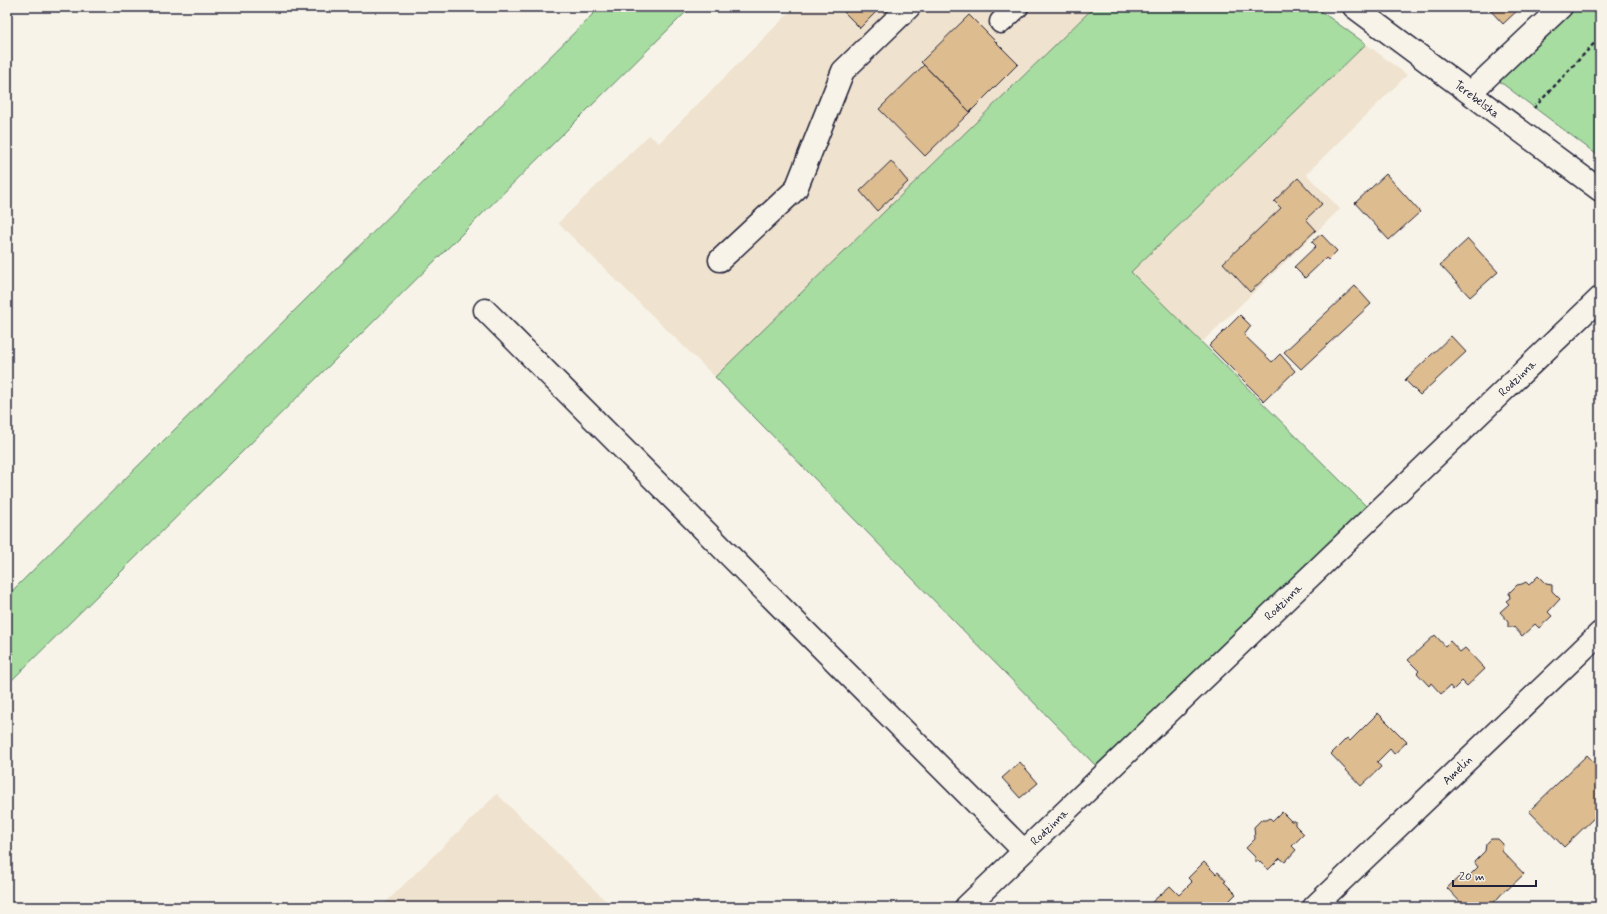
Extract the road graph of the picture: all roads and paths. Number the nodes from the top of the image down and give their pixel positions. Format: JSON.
{"nodes":[{"id":1,"x":909,"y":7,"type":"edge"},
{"id":2,"x":1017,"y":7,"type":"edge"},
{"id":3,"x":1354,"y":7,"type":"edge"},
{"id":4,"x":1561,"y":7,"type":"edge"},
{"id":5,"x":1001,"y":22,"type":"dead end"},
{"id":6,"x":1600,"y":37,"type":"edge"},
{"id":7,"x":1470,"y":94,"type":"junction"},
{"id":8,"x":1518,"y":129,"type":"junction"},
{"id":9,"x":1600,"y":190,"type":"edge"},
{"id":10,"x":720,"y":260,"type":"dead end"},
{"id":11,"x":1600,"y":298,"type":"edge"},
{"id":12,"x":485,"y":310,"type":"dead end"},
{"id":13,"x":1600,"y":634,"type":"edge"},
{"id":14,"x":1024,"y":851,"type":"junction"},
{"id":15,"x":966,"y":907,"type":"edge"},
{"id":16,"x":1314,"y":907,"type":"edge"}],
"edges":[{"from":1,"to":10,"type":"street"},
{"from":2,"to":5,"type":"street"},
{"from":3,"to":7,"type":"street","name":"Terebelska"},
{"from":4,"to":7,"type":"street"},
{"from":6,"to":8,"type":"path"},
{"from":7,"to":8,"type":"street","name":"Terebelska"},
{"from":8,"to":9,"type":"street","name":"Terebelska"},
{"from":11,"to":14,"type":"street","name":"Rodzinna"},
{"from":12,"to":14,"type":"street"},
{"from":13,"to":16,"type":"street","name":"Amelin"},
{"from":14,"to":15,"type":"street","name":"Rodzinna"}]}
